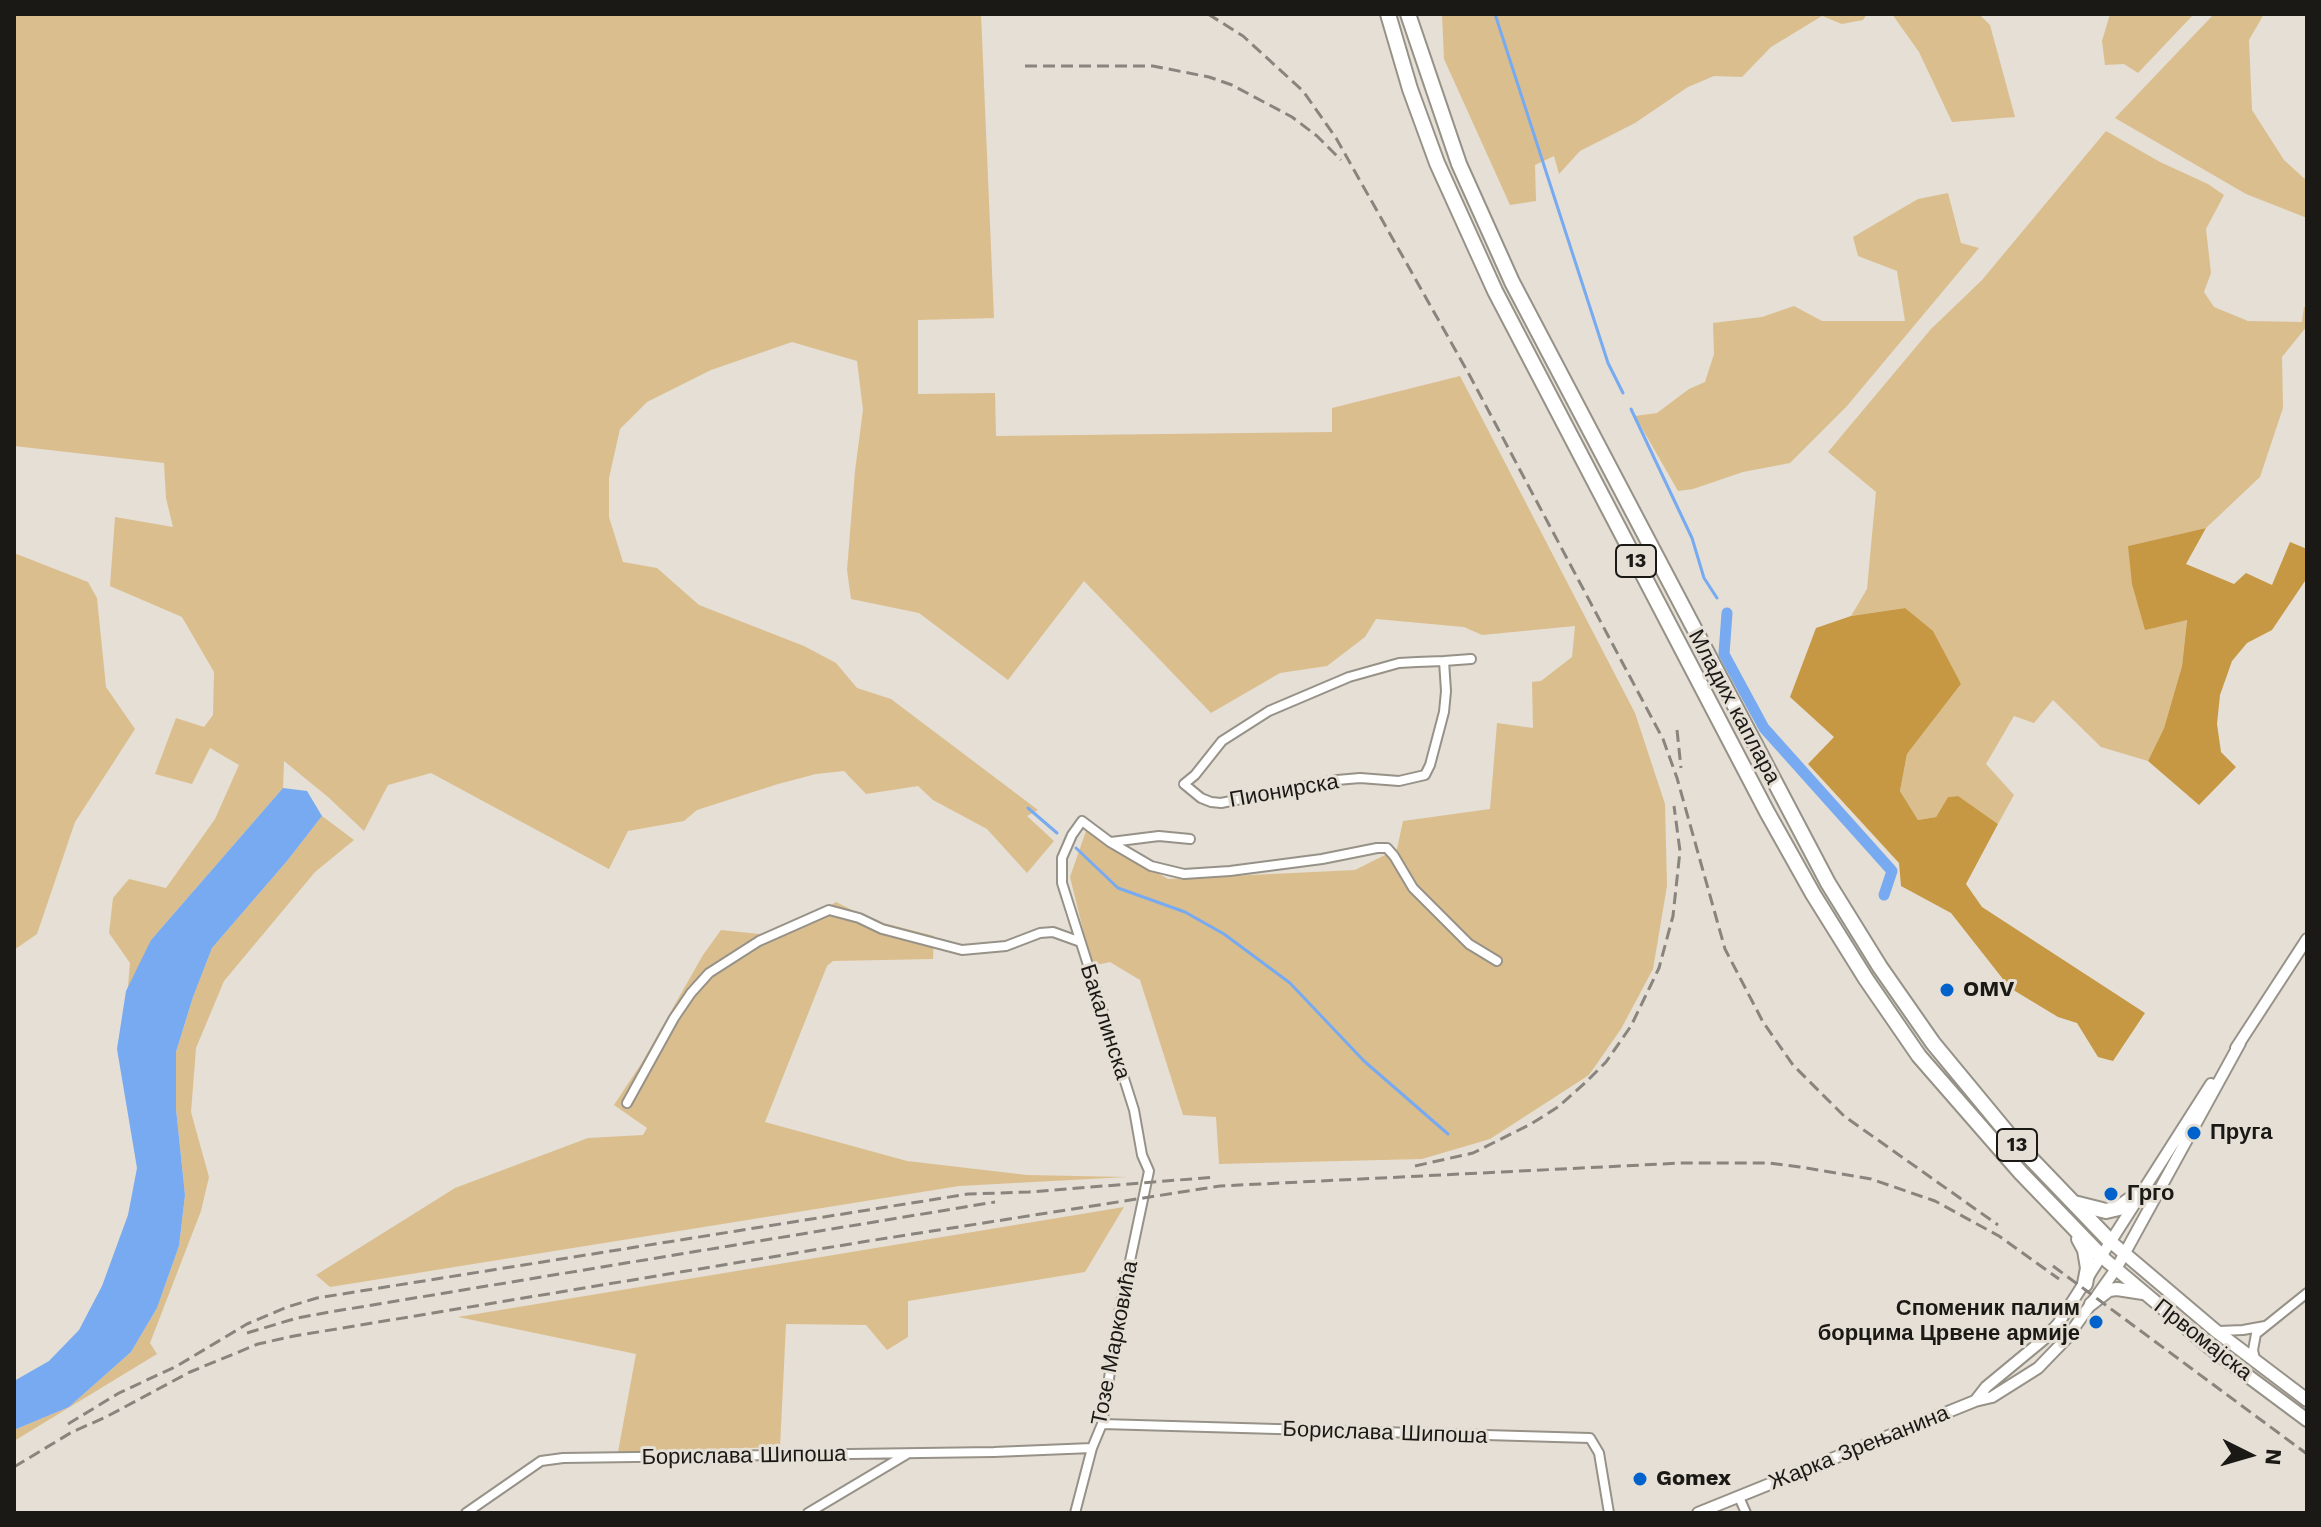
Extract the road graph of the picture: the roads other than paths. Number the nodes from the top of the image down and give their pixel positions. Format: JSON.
{"nodes":[{"id":1,"x":1379,"y":14,"type":"edge"},
{"id":2,"x":1388,"y":14,"type":"edge"},
{"id":3,"x":1408,"y":14,"type":"edge"},
{"id":4,"x":1417,"y":14,"type":"edge"},
{"id":5,"x":1410,"y":89,"type":"junction"},
{"id":6,"x":1441,"y":118,"type":"junction"},
{"id":7,"x":1471,"y":659,"type":"dead end"},
{"id":8,"x":1444,"y":661,"type":"junction"},
{"id":9,"x":1190,"y":839,"type":"dead end"},
{"id":10,"x":1110,"y":842,"type":"junction"},
{"id":11,"x":2307,"y":939,"type":"edge"},
{"id":12,"x":1078,"y":941,"type":"junction"},
{"id":13,"x":1497,"y":961,"type":"dead end"},
{"id":14,"x":2240,"y":1043,"type":"junction"},
{"id":15,"x":627,"y":1103,"type":"dead end"},
{"id":16,"x":1149,"y":1171,"type":"joint"},
{"id":17,"x":2142,"y":1191,"type":"junction"},
{"id":18,"x":2069,"y":1201,"type":"junction"},
{"id":19,"x":2075,"y":1231,"type":"junction"},
{"id":20,"x":2111,"y":1242,"type":"junction"},
{"id":21,"x":2124,"y":1255,"type":"junction"},
{"id":22,"x":2102,"y":1257,"type":"junction"},
{"id":23,"x":2116,"y":1269,"type":"junction"},
{"id":24,"x":2085,"y":1284,"type":"junction"},
{"id":25,"x":2307,"y":1293,"type":"edge"},
{"id":26,"x":2145,"y":1294,"type":"junction"},
{"id":27,"x":2091,"y":1304,"type":"junction"},
{"id":28,"x":2265,"y":1325,"type":"junction"},
{"id":29,"x":2216,"y":1331,"type":"junction"},
{"id":30,"x":2256,"y":1362,"type":"junction"},
{"id":31,"x":2307,"y":1400,"type":"edge"},
{"id":32,"x":1975,"y":1401,"type":"junction"},
{"id":33,"x":2307,"y":1420,"type":"edge"},
{"id":34,"x":1102,"y":1424,"type":"junction"},
{"id":35,"x":1092,"y":1448,"type":"junction"},
{"id":36,"x":908,"y":1453,"type":"junction"},
{"id":37,"x":1739,"y":1497,"type":"junction"},
{"id":38,"x":466,"y":1513,"type":"edge"},
{"id":39,"x":808,"y":1513,"type":"edge"},
{"id":40,"x":1075,"y":1513,"type":"edge"},
{"id":41,"x":1609,"y":1513,"type":"edge"},
{"id":42,"x":1698,"y":1513,"type":"edge"},
{"id":43,"x":1746,"y":1513,"type":"edge"}],
"edges":[{"from":1,"to":5,"type":"highway"},
{"from":2,"to":5,"type":"highway","number":"13"},
{"from":3,"to":6,"type":"highway","number":"13"},
{"from":4,"to":6,"type":"highway"},
{"from":5,"to":19,"type":"highway","name":"Младих каплара","number":"13"},
{"from":6,"to":18,"type":"highway","name":"Младих каплара","number":"13"},
{"from":7,"to":8,"type":"street","name":"Пионирска"},
{"from":8,"to":8,"type":"street","name":"Пионирска"},
{"from":9,"to":10,"type":"street"},
{"from":10,"to":12,"type":"street"},
{"from":10,"to":13,"type":"street"},
{"from":11,"to":14,"type":"street","name":"Жарка Зрењанина"},
{"from":12,"to":15,"type":"street","name":"Бакалинска"},
{"from":12,"to":16,"type":"street","name":"Бакалинска"},
{"from":14,"to":17,"type":"street","name":"Жарка Зрењанина"},
{"from":14,"to":21,"type":"street","name":"Жарка Зрењанина"},
{"from":16,"to":34,"type":"street","name":"Тозе Марковића"},
{"from":17,"to":18,"type":"highway"},
{"from":17,"to":20,"type":"street","name":"Жарка Зрењанина"},
{"from":18,"to":20,"type":"highway","name":"Младих каплара","number":"13"},
{"from":19,"to":22,"type":"highway","number":"13"},
{"from":19,"to":24,"type":"highway"},
{"from":20,"to":21,"type":"main road","name":"Првомајска","number":"13"},
{"from":20,"to":22,"type":"street","name":"Жарка Зрењанина"},
{"from":21,"to":23,"type":"street","name":"Жарка Зрењанина"},
{"from":21,"to":29,"type":"main road","name":"Првомајска","number":"13"},
{"from":22,"to":23,"type":"main road","name":"Првомајска","number":"13"},
{"from":22,"to":24,"type":"street","name":"Жарка Зрењанина"},
{"from":23,"to":26,"type":"main road","name":"Првомајска","number":"13"},
{"from":23,"to":27,"type":"street","name":"Жарка Зрењанина"},
{"from":24,"to":32,"type":"street","name":"Жарка Зрењанина"},
{"from":25,"to":28,"type":"street"},
{"from":26,"to":27,"type":"main road"},
{"from":26,"to":33,"type":"main road","name":"Првомајска","number":"13"},
{"from":27,"to":32,"type":"street","name":"Жарка Зрењанина"},
{"from":28,"to":29,"type":"street"},
{"from":28,"to":30,"type":"street"},
{"from":29,"to":30,"type":"main road","name":"Првомајска","number":"13"},
{"from":30,"to":31,"type":"main road","name":"Првомајска","number":"13"},
{"from":32,"to":37,"type":"street","name":"Жарка Зрењанина"},
{"from":34,"to":35,"type":"street","name":"Тозе Марковића"},
{"from":34,"to":41,"type":"street","name":"Борислава Шипоша"},
{"from":35,"to":36,"type":"street","name":"Борислава Шипоша"},
{"from":35,"to":40,"type":"street","name":"Тозе Марковића"},
{"from":36,"to":38,"type":"street","name":"Борислава Шипоша"},
{"from":36,"to":39,"type":"street"},
{"from":37,"to":42,"type":"street","name":"Жарка Зрењанина"},
{"from":37,"to":43,"type":"street"}]}
